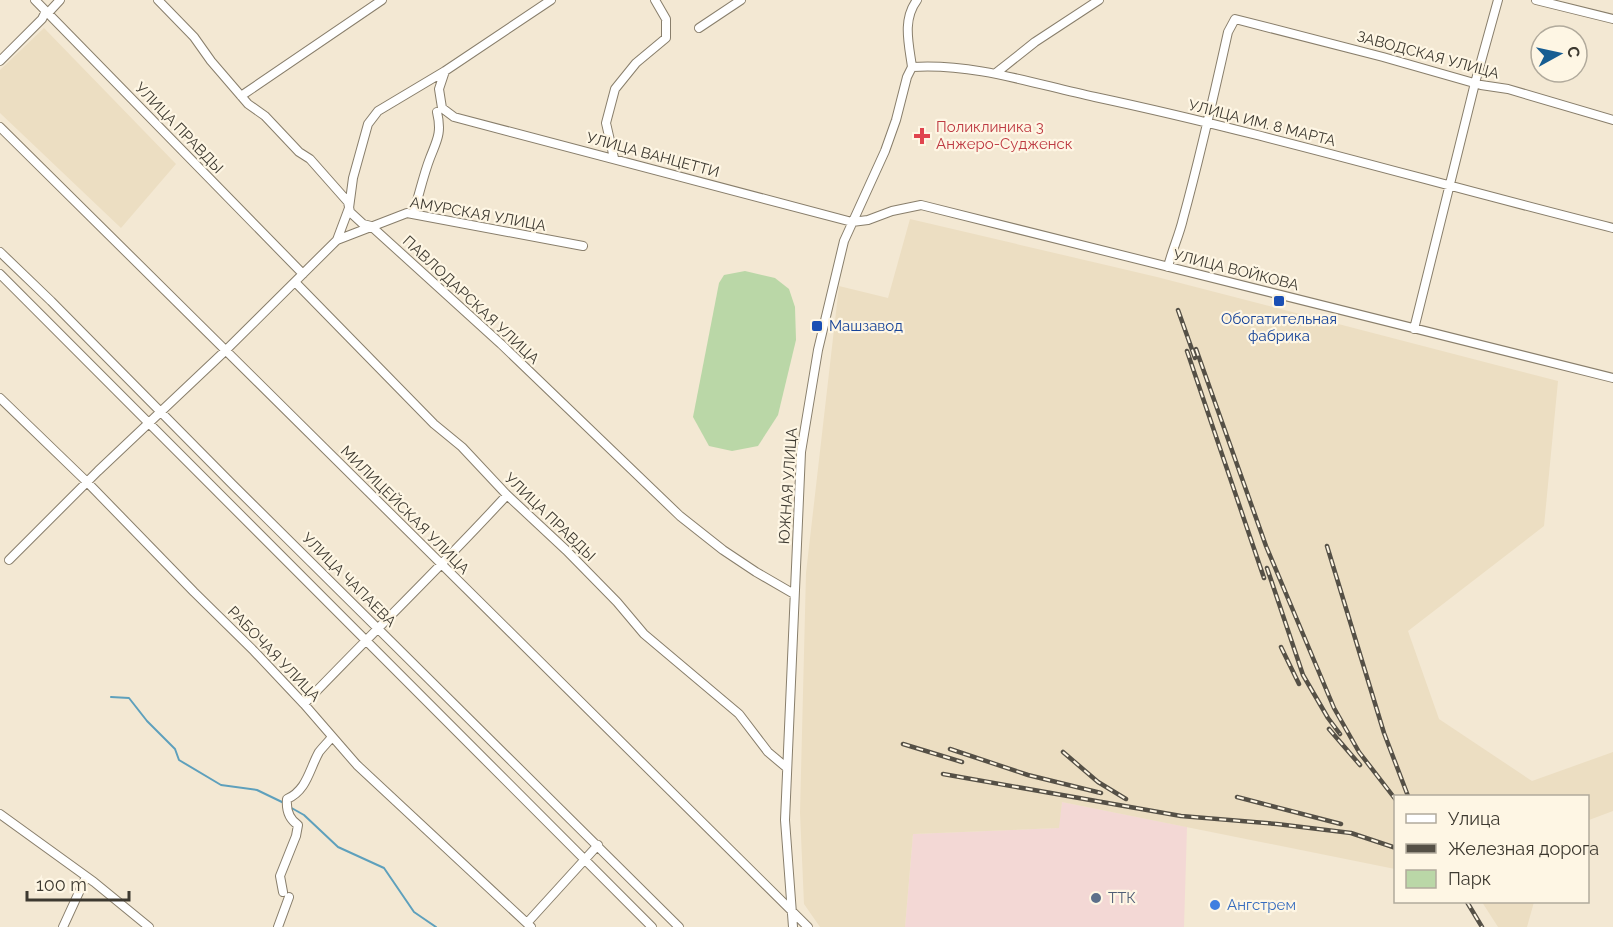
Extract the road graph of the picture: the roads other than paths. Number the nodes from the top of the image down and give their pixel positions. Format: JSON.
{"nodes":[{"id":1,"x":35,"y":0,"type":"edge"},
{"id":2,"x":60,"y":0,"type":"edge"},
{"id":3,"x":158,"y":0,"type":"edge"},
{"id":4,"x":382,"y":0,"type":"edge"},
{"id":5,"x":551,"y":0,"type":"edge"},
{"id":6,"x":655,"y":0,"type":"edge"},
{"id":7,"x":741,"y":0,"type":"edge"},
{"id":8,"x":917,"y":0,"type":"edge"},
{"id":9,"x":1099,"y":0,"type":"edge"},
{"id":10,"x":1498,"y":0,"type":"edge"},
{"id":11,"x":1536,"y":0,"type":"edge"},
{"id":12,"x":47,"y":12,"type":"junction"},
{"id":13,"x":1613,"y":19,"type":"edge"},
{"id":14,"x":699,"y":28,"type":"dead end"},
{"id":15,"x":0,"y":61,"type":"edge"},
{"id":16,"x":912,"y":67,"type":"junction"},
{"id":17,"x":445,"y":71,"type":"junction"},
{"id":18,"x":996,"y":73,"type":"junction"},
{"id":19,"x":1475,"y":83,"type":"junction"},
{"id":20,"x":241,"y":96,"type":"junction"},
{"id":21,"x":437,"y":112,"type":"dead end"},
{"id":22,"x":1613,"y":120,"type":"edge"},
{"id":23,"x":1207,"y":123,"type":"junction"},
{"id":24,"x":0,"y":127,"type":"edge"},
{"id":25,"x":614,"y":158,"type":"junction"},
{"id":26,"x":1449,"y":187,"type":"junction"},
{"id":27,"x":349,"y":208,"type":"junction"},
{"id":28,"x":413,"y":214,"type":"junction"},
{"id":29,"x":852,"y":222,"type":"junction"},
{"id":30,"x":371,"y":226,"type":"junction"},
{"id":31,"x":1613,"y":228,"type":"edge"},
{"id":32,"x":337,"y":240,"type":"junction"},
{"id":33,"x":583,"y":246,"type":"dead end"},
{"id":34,"x":0,"y":252,"type":"edge"},
{"id":35,"x":1168,"y":267,"type":"junction"},
{"id":36,"x":0,"y":274,"type":"edge"},
{"id":37,"x":303,"y":274,"type":"junction"},
{"id":38,"x":295,"y":282,"type":"junction"},
{"id":39,"x":1414,"y":329,"type":"junction"},
{"id":40,"x":225,"y":351,"type":"junction"},
{"id":41,"x":1613,"y":378,"type":"edge"},
{"id":42,"x":0,"y":398,"type":"edge"},
{"id":43,"x":160,"y":412,"type":"junction"},
{"id":44,"x":148,"y":423,"type":"junction"},
{"id":45,"x":87,"y":482,"type":"junction"},
{"id":46,"x":507,"y":495,"type":"junction"},
{"id":47,"x":9,"y":560,"type":"dead end"},
{"id":48,"x":442,"y":566,"type":"junction"},
{"id":49,"x":794,"y":594,"type":"junction"},
{"id":50,"x":378,"y":628,"type":"junction"},
{"id":51,"x":365,"y":640,"type":"junction"},
{"id":52,"x":304,"y":705,"type":"junction"},
{"id":53,"x":332,"y":737,"type":"junction"},
{"id":54,"x":787,"y":768,"type":"junction"},
{"id":55,"x":0,"y":814,"type":"edge"},
{"id":56,"x":598,"y":845,"type":"junction"},
{"id":57,"x":585,"y":860,"type":"junction"},
{"id":58,"x":86,"y":878,"type":"junction"},
{"id":59,"x":792,"y":912,"type":"junction"},
{"id":60,"x":529,"y":925,"type":"edge"},
{"id":61,"x":63,"y":927,"type":"edge"},
{"id":62,"x":149,"y":927,"type":"edge"},
{"id":63,"x":278,"y":927,"type":"edge"},
{"id":64,"x":652,"y":927,"type":"edge"},
{"id":65,"x":679,"y":927,"type":"edge"},
{"id":66,"x":793,"y":927,"type":"edge"},
{"id":67,"x":808,"y":927,"type":"edge"}],
"edges":[{"from":1,"to":12,"type":"street","name":"УЛИЦА ПРАВДЫ"},
{"from":2,"to":12,"type":"street"},
{"from":3,"to":20,"type":"street","name":"ПАВЛОДАРСКАЯ УЛИЦА"},
{"from":4,"to":20,"type":"street"},
{"from":5,"to":17,"type":"street"},
{"from":6,"to":25,"type":"street"},
{"from":7,"to":14,"type":"street"},
{"from":8,"to":16,"type":"street"},
{"from":9,"to":18,"type":"street"},
{"from":10,"to":19,"type":"street"},
{"from":11,"to":13,"type":"street"},
{"from":12,"to":15,"type":"street"},
{"from":12,"to":37,"type":"street","name":"УЛИЦА ПРАВДЫ"},
{"from":16,"to":18,"type":"street","name":"УЛИЦА ИМ. 8 МАРТА"},
{"from":16,"to":29,"type":"street","name":"ЮЖНАЯ УЛИЦА"},
{"from":17,"to":25,"type":"street","name":"УЛИЦА ВАНЦЕТТИ"},
{"from":17,"to":27,"type":"street"},
{"from":18,"to":23,"type":"street","name":"УЛИЦА ИМ. 8 МАРТА"},
{"from":19,"to":22,"type":"street","name":"ЗАВОДСКАЯ УЛИЦА"},
{"from":19,"to":23,"type":"street","name":"ЗАВОДСКАЯ УЛИЦА"},
{"from":19,"to":26,"type":"street"},
{"from":20,"to":27,"type":"street","name":"ПАВЛОДАРСКАЯ УЛИЦА"},
{"from":21,"to":28,"type":"street"},
{"from":23,"to":26,"type":"street","name":"УЛИЦА ИМ. 8 МАРТА"},
{"from":23,"to":35,"type":"street"},
{"from":24,"to":40,"type":"street","name":"МИЛИЦЕЙСКАЯ УЛИЦА"},
{"from":25,"to":29,"type":"street","name":"УЛИЦА ВАНЦЕТТИ"},
{"from":26,"to":31,"type":"street","name":"УЛИЦА ИМ. 8 МАРТА"},
{"from":26,"to":39,"type":"street"},
{"from":27,"to":30,"type":"street","name":"ПАВЛОДАРСКАЯ УЛИЦА"},
{"from":27,"to":32,"type":"street"},
{"from":28,"to":30,"type":"street","name":"АМУРСКАЯ УЛИЦА"},
{"from":28,"to":33,"type":"street","name":"АМУРСКАЯ УЛИЦА"},
{"from":29,"to":35,"type":"street","name":"УЛИЦА ВОЙКОВА"},
{"from":29,"to":49,"type":"street","name":"ЮЖНАЯ УЛИЦА"},
{"from":30,"to":32,"type":"street","name":"АМУРСКАЯ УЛИЦА"},
{"from":30,"to":49,"type":"street","name":"ПАВЛОДАРСКАЯ УЛИЦА"},
{"from":32,"to":37,"type":"street"},
{"from":34,"to":43,"type":"street","name":"УЛИЦА ЧАПАЕВА"},
{"from":35,"to":39,"type":"street","name":"УЛИЦА ВОЙКОВА"},
{"from":36,"to":44,"type":"street","name":"УЛИЦА ЧАПАЕВА"},
{"from":37,"to":38,"type":"street"},
{"from":38,"to":40,"type":"street"},
{"from":38,"to":46,"type":"street","name":"УЛИЦА ПРАВДЫ"},
{"from":39,"to":41,"type":"street","name":"УЛИЦА ВОЙКОВА"},
{"from":40,"to":43,"type":"street"},
{"from":40,"to":48,"type":"street","name":"МИЛИЦЕЙСКАЯ УЛИЦА"},
{"from":42,"to":45,"type":"street","name":"РАБОЧАЯ УЛИЦА"},
{"from":43,"to":44,"type":"street"},
{"from":43,"to":50,"type":"street","name":"УЛИЦА ЧАПАЕВА"},
{"from":44,"to":45,"type":"street"},
{"from":44,"to":51,"type":"street","name":"УЛИЦА ЧАПАЕВА"},
{"from":45,"to":47,"type":"street"},
{"from":45,"to":52,"type":"street","name":"РАБОЧАЯ УЛИЦА"},
{"from":46,"to":48,"type":"street"},
{"from":46,"to":54,"type":"street","name":"УЛИЦА ПРАВДЫ"},
{"from":48,"to":50,"type":"street"},
{"from":48,"to":59,"type":"street","name":"МИЛИЦЕЙСКАЯ УЛИЦА"},
{"from":49,"to":54,"type":"street","name":"ЮЖНАЯ УЛИЦА"},
{"from":50,"to":51,"type":"street"},
{"from":50,"to":56,"type":"street","name":"УЛИЦА ЧАПАЕВА"},
{"from":51,"to":52,"type":"street"},
{"from":51,"to":57,"type":"street","name":"УЛИЦА ЧАПАЕВА"},
{"from":52,"to":53,"type":"street","name":"РАБОЧАЯ УЛИЦА"},
{"from":53,"to":60,"type":"street","name":"РАБОЧАЯ УЛИЦА"},
{"from":53,"to":63,"type":"street"},
{"from":54,"to":59,"type":"street","name":"ЮЖНАЯ УЛИЦА"},
{"from":55,"to":58,"type":"street"},
{"from":56,"to":57,"type":"street"},
{"from":56,"to":65,"type":"street","name":"УЛИЦА ЧАПАЕВА"},
{"from":57,"to":60,"type":"street"},
{"from":57,"to":64,"type":"street","name":"УЛИЦА ЧАПАЕВА"},
{"from":58,"to":61,"type":"street"},
{"from":58,"to":62,"type":"street"},
{"from":59,"to":66,"type":"street","name":"ЮЖНАЯ УЛИЦА"},
{"from":59,"to":67,"type":"street","name":"МИЛИЦЕЙСКАЯ УЛИЦА"}]}
